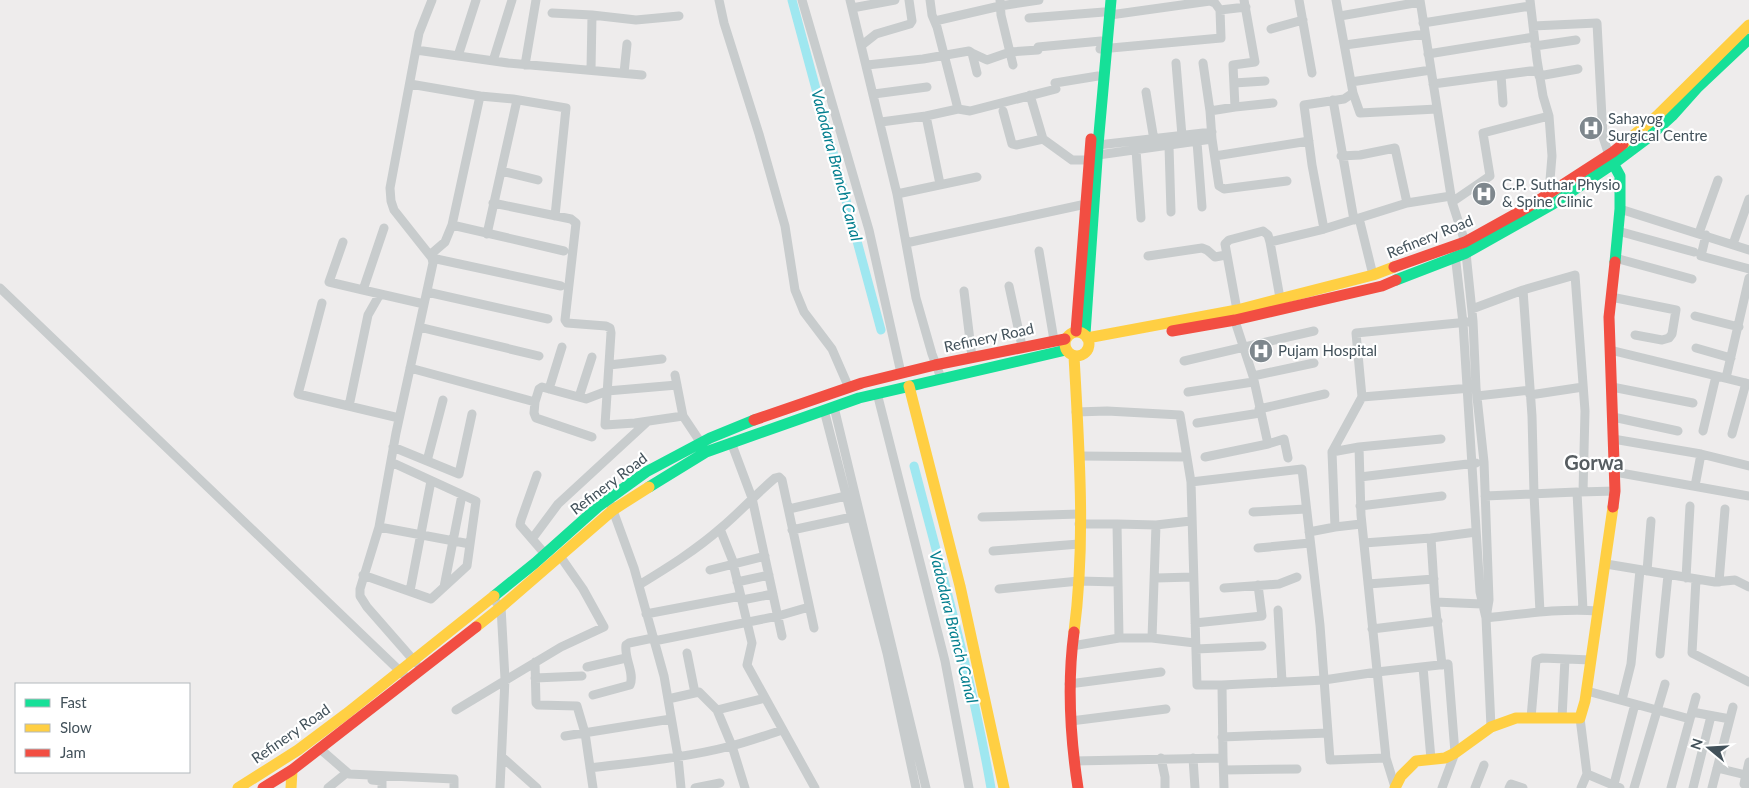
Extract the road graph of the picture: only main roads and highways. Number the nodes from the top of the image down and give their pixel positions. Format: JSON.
{"nodes":[{"id":1,"x":1111,"y":0,"type":"edge"},
{"id":2,"x":1106,"y":9,"type":"edge"},
{"id":3,"x":1749,"y":25,"type":"edge"},
{"id":4,"x":1749,"y":39,"type":"edge"},
{"id":5,"x":1103,"y":46,"type":"junction"},
{"id":6,"x":1095,"y":155,"type":"junction"},
{"id":7,"x":1611,"y":159,"type":"junction"},
{"id":8,"x":1460,"y":250,"type":"junction"},
{"id":9,"x":1235,"y":314,"type":"junction"},
{"id":10,"x":1084,"y":337,"type":"junction"},
{"id":11,"x":1065,"y":346,"type":"junction"},
{"id":12,"x":909,"y":386,"type":"junction"},
{"id":13,"x":852,"y":387,"type":"junction"},
{"id":14,"x":859,"y":398,"type":"junction"},
{"id":15,"x":722,"y":442,"type":"junction"},
{"id":16,"x":611,"y":504,"type":"junction"},
{"id":17,"x":403,"y":675,"type":"junction"},
{"id":18,"x":292,"y":770,"type":"junction"},
{"id":19,"x":1395,"y":787,"type":"edge"},
{"id":20,"x":238,"y":788,"type":"edge"},
{"id":21,"x":263,"y":788,"type":"edge"},
{"id":22,"x":291,"y":788,"type":"edge"},
{"id":23,"x":1004,"y":788,"type":"edge"},
{"id":24,"x":1078,"y":788,"type":"edge"}],
"edges":[{"from":1,"to":2,"type":"main road"},
{"from":2,"to":5,"type":"main road"},
{"from":3,"to":7,"type":"main road","name":"Refinery Road"},
{"from":4,"to":7,"type":"main road","name":"Refinery Road"},
{"from":5,"to":6,"type":"main road"},
{"from":5,"to":6,"type":"main road"},
{"from":6,"to":10,"type":"main road"},
{"from":6,"to":10,"type":"main road"},
{"from":7,"to":8,"type":"main road","name":"Refinery Road"},
{"from":7,"to":8,"type":"main road","name":"Refinery Road"},
{"from":7,"to":19,"type":"main road"},
{"from":8,"to":9,"type":"main road","name":"Refinery Road"},
{"from":8,"to":9,"type":"main road","name":"Refinery Road"},
{"from":9,"to":10,"type":"main road","name":"Refinery Road"},
{"from":10,"to":11,"type":"main road"},
{"from":10,"to":11,"type":"main road"},
{"from":11,"to":12,"type":"main road","name":"Refinery Road"},
{"from":11,"to":13,"type":"main road","name":"Refinery Road"},
{"from":11,"to":24,"type":"main road"},
{"from":12,"to":14,"type":"main road","name":"Refinery Road"},
{"from":12,"to":23,"type":"main road"},
{"from":13,"to":14,"type":"main road"},
{"from":13,"to":15,"type":"main road","name":"Refinery Road"},
{"from":14,"to":15,"type":"main road","name":"Refinery Road"},
{"from":15,"to":16,"type":"main road","name":"Refinery Road"},
{"from":15,"to":16,"type":"main road","name":"Refinery Road"},
{"from":16,"to":17,"type":"main road","name":"Refinery Road"},
{"from":16,"to":17,"type":"main road","name":"Refinery Road"},
{"from":17,"to":18,"type":"main road","name":"Refinery Road"},
{"from":17,"to":20,"type":"main road","name":"Refinery Road"},
{"from":18,"to":21,"type":"main road","name":"Refinery Road"},
{"from":18,"to":22,"type":"main road"}]}
